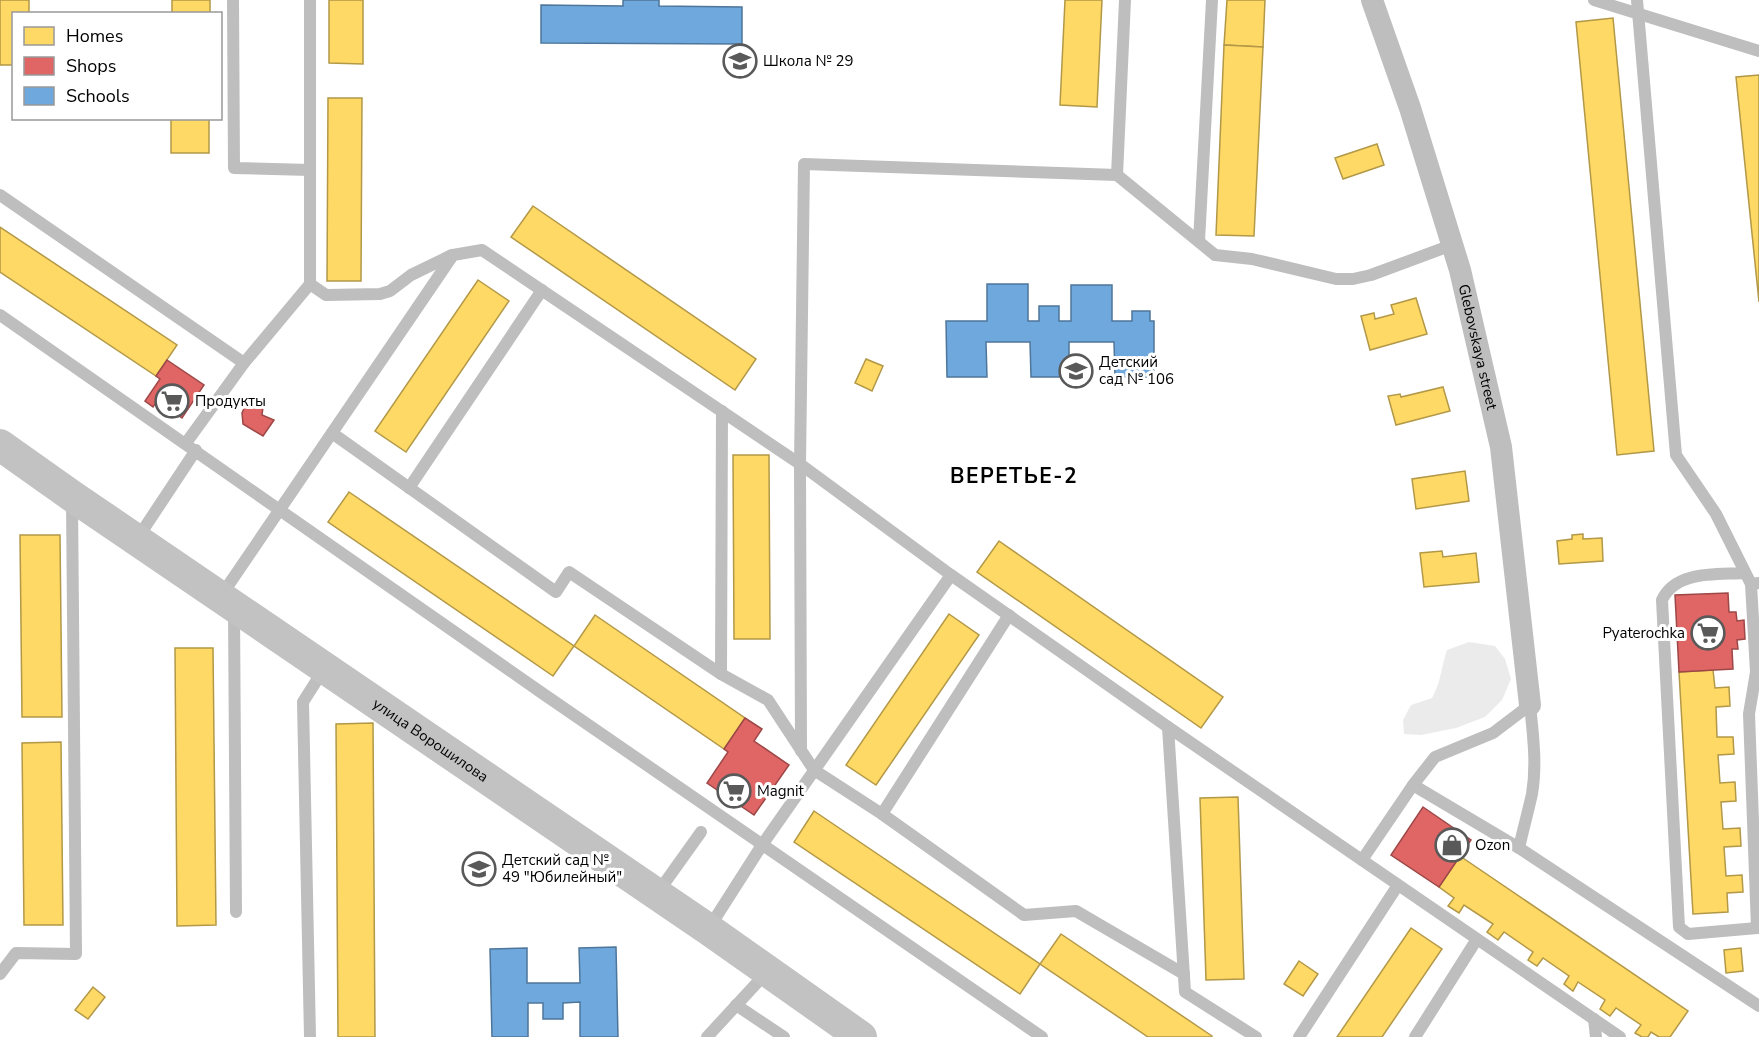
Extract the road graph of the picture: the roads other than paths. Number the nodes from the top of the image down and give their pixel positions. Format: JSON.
{"nodes":[{"id":1,"x":233,"y":0,"type":"edge"},
{"id":2,"x":310,"y":0,"type":"edge"},
{"id":3,"x":1125,"y":0,"type":"edge"},
{"id":4,"x":1212,"y":0,"type":"edge"},
{"id":5,"x":1372,"y":0,"type":"edge"},
{"id":6,"x":1594,"y":0,"type":"edge"},
{"id":7,"x":1637,"y":0,"type":"edge"},
{"id":8,"x":1638,"y":14,"type":"junction"},
{"id":9,"x":1759,"y":51,"type":"edge"},
{"id":10,"x":310,"y":170,"type":"junction"},
{"id":11,"x":1117,"y":175,"type":"junction"},
{"id":12,"x":0,"y":195,"type":"edge"},
{"id":13,"x":1199,"y":241,"type":"junction"},
{"id":14,"x":1452,"y":245,"type":"junction"},
{"id":15,"x":453,"y":255,"type":"junction"},
{"id":16,"x":310,"y":284,"type":"junction"},
{"id":17,"x":542,"y":290,"type":"junction"},
{"id":18,"x":0,"y":315,"type":"edge"},
{"id":19,"x":244,"y":363,"type":"junction"},
{"id":20,"x":722,"y":411,"type":"junction"},
{"id":21,"x":332,"y":433,"type":"junction"},
{"id":22,"x":0,"y":445,"type":"edge"},
{"id":23,"x":191,"y":447,"type":"junction"},
{"id":24,"x":800,"y":464,"type":"junction"},
{"id":25,"x":408,"y":488,"type":"junction"},
{"id":26,"x":72,"y":496,"type":"junction"},
{"id":27,"x":280,"y":509,"type":"junction"},
{"id":28,"x":136,"y":539,"type":"junction"},
{"id":29,"x":951,"y":575,"type":"junction"},
{"id":30,"x":1752,"y":580,"type":"edge"},
{"id":31,"x":228,"y":600,"type":"junction"},
{"id":32,"x":1009,"y":615,"type":"junction"},
{"id":33,"x":325,"y":668,"type":"junction"},
{"id":34,"x":1757,"y":670,"type":"edge"},
{"id":35,"x":721,"y":674,"type":"junction"},
{"id":36,"x":1530,"y":705,"type":"junction"},
{"id":37,"x":1168,"y":727,"type":"junction"},
{"id":38,"x":801,"y":751,"type":"junction"},
{"id":39,"x":814,"y":770,"type":"junction"},
{"id":40,"x":1413,"y":785,"type":"junction"},
{"id":41,"x":882,"y":814,"type":"junction"},
{"id":42,"x":701,"y":832,"type":"dead end"},
{"id":43,"x":762,"y":845,"type":"junction"},
{"id":44,"x":1519,"y":848,"type":"junction"},
{"id":45,"x":1362,"y":860,"type":"junction"},
{"id":46,"x":1398,"y":885,"type":"junction"},
{"id":47,"x":656,"y":895,"type":"junction"},
{"id":48,"x":236,"y":912,"type":"dead end"},
{"id":49,"x":1758,"y":928,"type":"edge"},
{"id":50,"x":708,"y":929,"type":"junction"},
{"id":51,"x":1477,"y":939,"type":"junction"},
{"id":52,"x":767,"y":972,"type":"junction"},
{"id":53,"x":0,"y":974,"type":"edge"},
{"id":54,"x":1184,"y":974,"type":"junction"},
{"id":55,"x":736,"y":1005,"type":"junction"},
{"id":56,"x":1759,"y":1006,"type":"edge"},
{"id":57,"x":1594,"y":1019,"type":"junction"},
{"id":58,"x":310,"y":1037,"type":"edge"},
{"id":59,"x":707,"y":1037,"type":"edge"},
{"id":60,"x":784,"y":1037,"type":"edge"},
{"id":61,"x":861,"y":1037,"type":"edge"},
{"id":62,"x":1042,"y":1037,"type":"edge"},
{"id":63,"x":1256,"y":1037,"type":"edge"},
{"id":64,"x":1299,"y":1037,"type":"edge"},
{"id":65,"x":1415,"y":1037,"type":"edge"},
{"id":66,"x":1596,"y":1037,"type":"edge"},
{"id":67,"x":1620,"y":1037,"type":"edge"}],
"edges":[{"from":1,"to":10,"type":"lane"},
{"from":2,"to":10,"type":"lane"},
{"from":3,"to":11,"type":"lane"},
{"from":4,"to":13,"type":"lane"},
{"from":5,"to":14,"type":"street","name":"Glebovskaya street"},
{"from":6,"to":8,"type":"lane"},
{"from":7,"to":8,"type":"lane"},
{"from":8,"to":9,"type":"lane"},
{"from":8,"to":30,"type":"lane"},
{"from":10,"to":16,"type":"lane"},
{"from":11,"to":13,"type":"lane"},
{"from":11,"to":24,"type":"lane"},
{"from":12,"to":19,"type":"lane"},
{"from":13,"to":14,"type":"lane"},
{"from":14,"to":36,"type":"street","name":"Glebovskaya street"},
{"from":15,"to":16,"type":"lane"},
{"from":15,"to":17,"type":"lane"},
{"from":15,"to":21,"type":"lane"},
{"from":16,"to":19,"type":"lane"},
{"from":17,"to":20,"type":"lane"},
{"from":17,"to":25,"type":"lane"},
{"from":18,"to":23,"type":"lane"},
{"from":19,"to":23,"type":"lane"},
{"from":20,"to":24,"type":"lane"},
{"from":20,"to":35,"type":"lane"},
{"from":21,"to":25,"type":"lane"},
{"from":21,"to":27,"type":"lane"},
{"from":22,"to":26,"type":"main road","name":"улица Ворошилова"},
{"from":23,"to":27,"type":"lane"},
{"from":23,"to":28,"type":"lane"},
{"from":24,"to":29,"type":"lane"},
{"from":24,"to":38,"type":"lane"},
{"from":25,"to":35,"type":"lane"},
{"from":26,"to":28,"type":"main road","name":"улица Ворошилова"},
{"from":26,"to":53,"type":"lane"},
{"from":27,"to":31,"type":"lane"},
{"from":27,"to":43,"type":"lane"},
{"from":28,"to":31,"type":"main road","name":"улица Ворошилова"},
{"from":29,"to":32,"type":"lane"},
{"from":29,"to":39,"type":"lane"},
{"from":30,"to":34,"type":"lane"},
{"from":30,"to":49,"type":"lane"},
{"from":31,"to":33,"type":"main road","name":"улица Ворошилова"},
{"from":31,"to":48,"type":"lane"},
{"from":32,"to":37,"type":"lane"},
{"from":32,"to":41,"type":"lane"},
{"from":33,"to":47,"type":"main road","name":"улица Ворошилова"},
{"from":33,"to":58,"type":"lane"},
{"from":34,"to":49,"type":"lane"},
{"from":35,"to":38,"type":"lane"},
{"from":36,"to":40,"type":"lane"},
{"from":36,"to":44,"type":"lane"},
{"from":37,"to":45,"type":"lane"},
{"from":37,"to":54,"type":"lane"},
{"from":38,"to":39,"type":"lane"},
{"from":39,"to":41,"type":"lane"},
{"from":39,"to":43,"type":"lane"},
{"from":40,"to":44,"type":"lane"},
{"from":40,"to":45,"type":"lane"},
{"from":41,"to":54,"type":"lane"},
{"from":42,"to":47,"type":"lane"},
{"from":43,"to":50,"type":"lane"},
{"from":43,"to":62,"type":"lane"},
{"from":44,"to":56,"type":"lane"},
{"from":45,"to":46,"type":"lane"},
{"from":46,"to":51,"type":"lane"},
{"from":46,"to":64,"type":"lane"},
{"from":47,"to":50,"type":"main road","name":"улица Ворошилова"},
{"from":50,"to":52,"type":"main road","name":"улица Ворошилова"},
{"from":51,"to":57,"type":"lane"},
{"from":51,"to":65,"type":"lane"},
{"from":52,"to":55,"type":"lane"},
{"from":52,"to":61,"type":"main road","name":"улица Ворошилова"},
{"from":54,"to":63,"type":"lane"},
{"from":55,"to":59,"type":"lane"},
{"from":55,"to":60,"type":"lane"},
{"from":57,"to":66,"type":"lane"},
{"from":57,"to":67,"type":"lane"}]}
